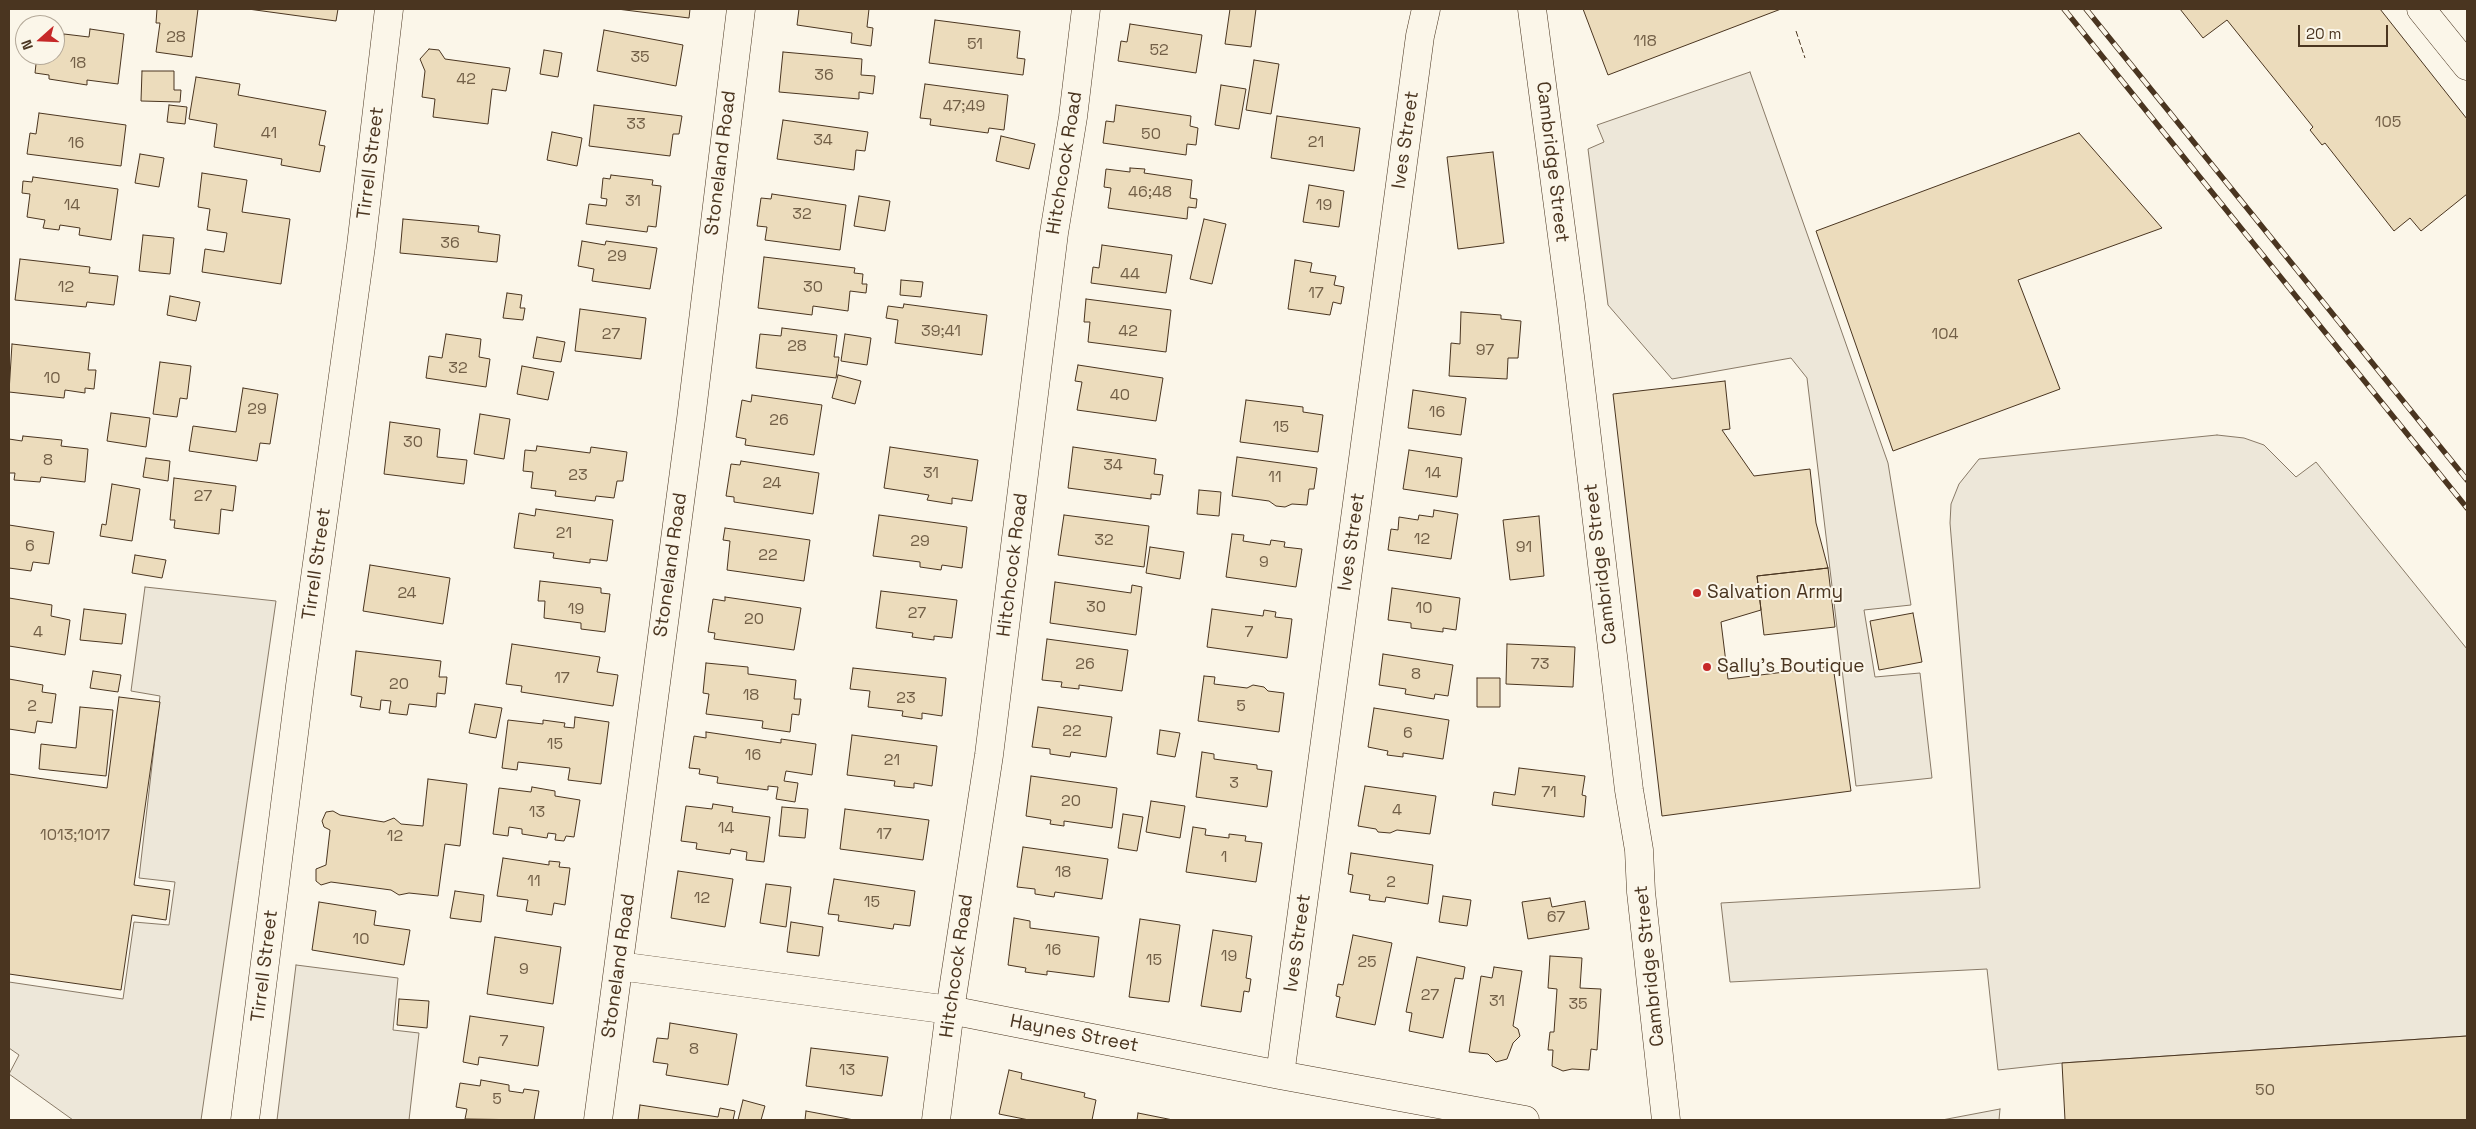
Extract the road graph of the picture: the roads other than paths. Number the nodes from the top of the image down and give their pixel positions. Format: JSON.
{"nodes":[{"id":1,"x":389,"y":9,"type":"edge"},
{"id":2,"x":741,"y":9,"type":"edge"},
{"id":3,"x":1086,"y":9,"type":"edge"},
{"id":4,"x":1426,"y":9,"type":"edge"},
{"id":5,"x":1532,"y":9,"type":"edge"},
{"id":6,"x":2421,"y":9,"type":"edge"},
{"id":7,"x":2467,"y":66,"type":"edge"},
{"id":8,"x":619,"y":966,"type":"junction"},
{"id":9,"x":950,"y":1010,"type":"junction"},
{"id":10,"x":1280,"y":1075,"type":"junction"},
{"id":11,"x":245,"y":1120,"type":"edge"},
{"id":12,"x":598,"y":1120,"type":"edge"},
{"id":13,"x":936,"y":1120,"type":"edge"},
{"id":14,"x":1525,"y":1120,"type":"edge"},
{"id":15,"x":1666,"y":1120,"type":"edge"}],
"edges":[{"from":1,"to":11,"type":"street","name":"Tirrell Street"},
{"from":2,"to":8,"type":"street","name":"Stoneland Road"},
{"from":3,"to":9,"type":"street","name":"Hitchcock Road"},
{"from":4,"to":10,"type":"street","name":"Ives Street"},
{"from":5,"to":15,"type":"street","name":"Cambridge Street"},
{"from":6,"to":7,"type":"street"},
{"from":8,"to":9,"type":"street","name":"Haynes Street"},
{"from":8,"to":12,"type":"street","name":"Stoneland Road"},
{"from":9,"to":10,"type":"street","name":"Haynes Street"},
{"from":9,"to":13,"type":"street","name":"Hitchcock Road"},
{"from":10,"to":14,"type":"street","name":"Haynes Street"}]}
